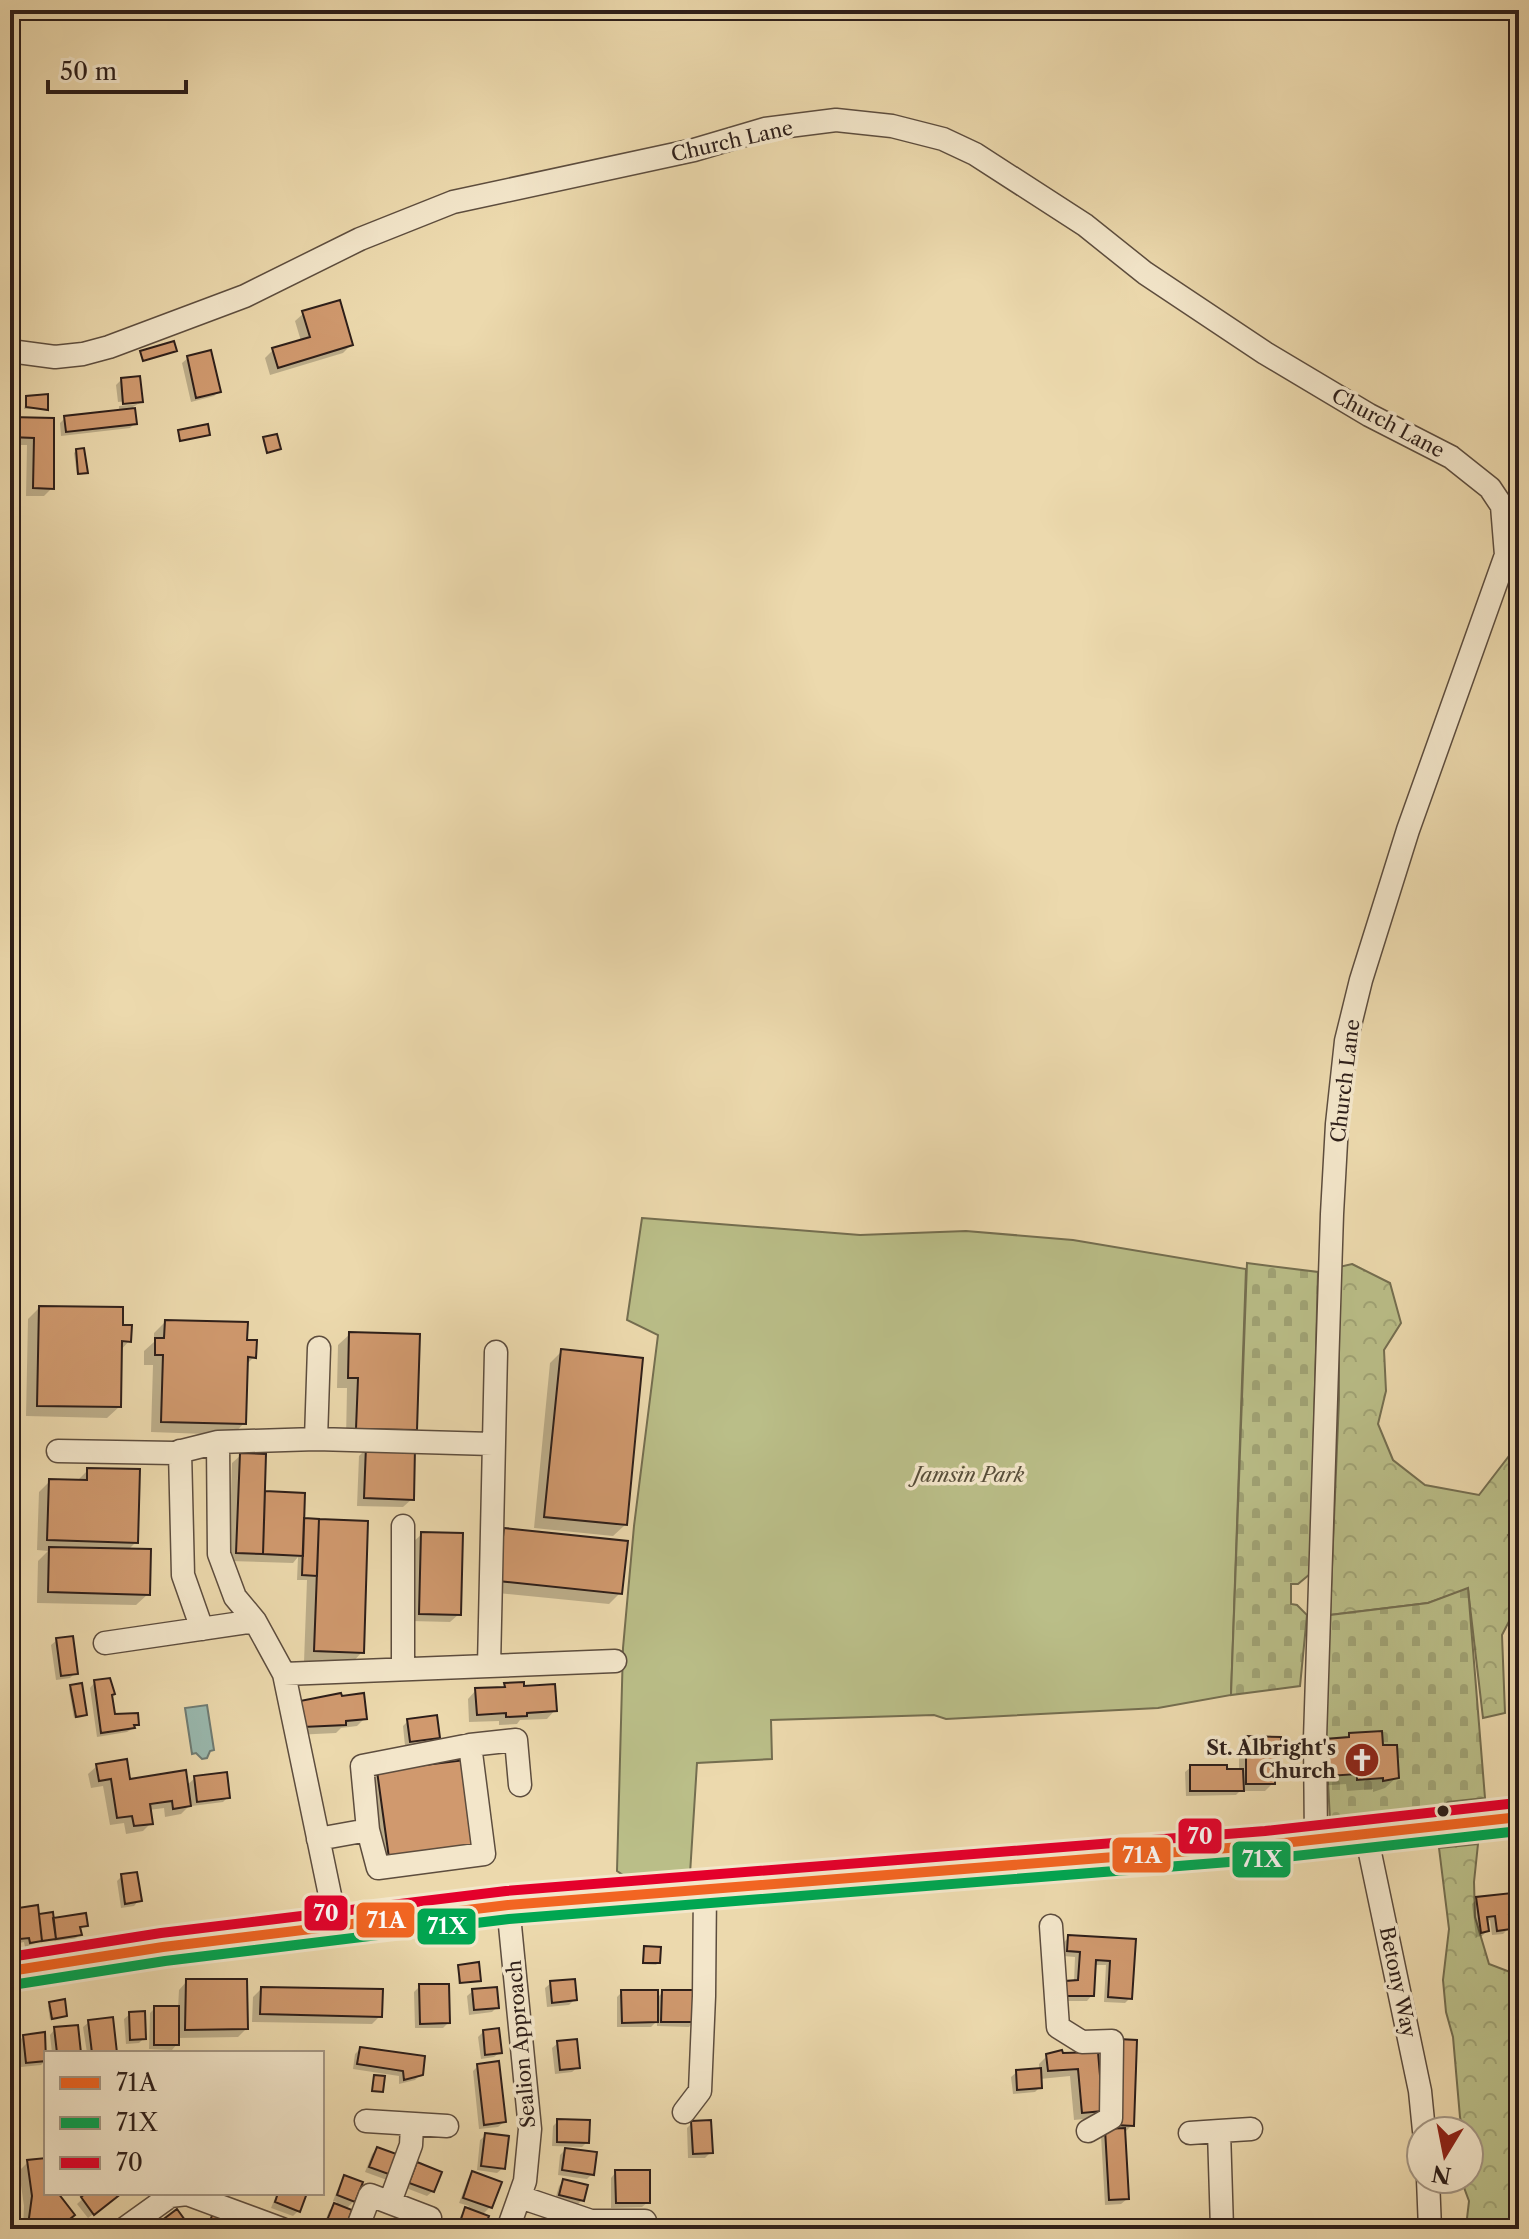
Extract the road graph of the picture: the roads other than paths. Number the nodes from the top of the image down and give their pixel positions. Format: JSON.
{"nodes":[{"id":1,"x":10,"y":351,"type":"edge"},
{"id":2,"x":1512,"y":532,"type":"edge"},
{"id":3,"x":319,"y":1348,"type":"dead end"},
{"id":4,"x":496,"y":1352,"type":"dead end"},
{"id":5,"x":316,"y":1439,"type":"junction"},
{"id":6,"x":218,"y":1442,"type":"junction"},
{"id":7,"x":492,"y":1444,"type":"junction"},
{"id":8,"x":58,"y":1451,"type":"dead end"},
{"id":9,"x":180,"y":1451,"type":"junction"},
{"id":10,"x":403,"y":1526,"type":"dead end"},
{"id":11,"x":255,"y":1621,"type":"junction"},
{"id":12,"x":202,"y":1629,"type":"junction"},
{"id":13,"x":105,"y":1643,"type":"dead end"},
{"id":14,"x":615,"y":1661,"type":"dead end"},
{"id":15,"x":489,"y":1666,"type":"junction"},
{"id":16,"x":403,"y":1669,"type":"junction"},
{"id":17,"x":284,"y":1674,"type":"junction"},
{"id":18,"x":470,"y":1745,"type":"junction"},
{"id":19,"x":520,"y":1785,"type":"dead end"},
{"id":20,"x":1519,"y":1817,"type":"edge"},
{"id":21,"x":368,"y":1830,"type":"junction"},
{"id":22,"x":1366,"y":1834,"type":"junction"},
{"id":23,"x":318,"y":1839,"type":"junction"},
{"id":24,"x":1316,"y":1840,"type":"junction"},
{"id":25,"x":705,"y":1888,"type":"junction"},
{"id":26,"x":508,"y":1905,"type":"junction"},
{"id":27,"x":336,"y":1924,"type":"junction"},
{"id":28,"x":1051,"y":1926,"type":"dead end"},
{"id":29,"x":10,"y":1971,"type":"edge"},
{"id":30,"x":684,"y":2112,"type":"dead end"},
{"id":31,"x":1422,"y":2115,"type":"edge"},
{"id":32,"x":366,"y":2121,"type":"dead end"},
{"id":33,"x":412,"y":2126,"type":"junction"},
{"id":34,"x":447,"y":2126,"type":"dead end"},
{"id":35,"x":1251,"y":2129,"type":"dead end"},
{"id":36,"x":1088,"y":2131,"type":"dead end"},
{"id":37,"x":1219,"y":2131,"type":"junction"},
{"id":38,"x":1190,"y":2133,"type":"dead end"},
{"id":39,"x":178,"y":2195,"type":"edge"},
{"id":40,"x":190,"y":2195,"type":"edge"},
{"id":41,"x":1429,"y":2195,"type":"edge"},
{"id":42,"x":520,"y":2197,"type":"junction"},
{"id":43,"x":390,"y":2202,"type":"junction"},
{"id":44,"x":430,"y":2218,"type":"dead end"},
{"id":45,"x":645,"y":2221,"type":"dead end"},
{"id":46,"x":124,"y":2229,"type":"edge"},
{"id":47,"x":282,"y":2229,"type":"edge"},
{"id":48,"x":357,"y":2229,"type":"edge"},
{"id":49,"x":508,"y":2229,"type":"edge"},
{"id":50,"x":1222,"y":2229,"type":"edge"},
{"id":51,"x":1430,"y":2229,"type":"edge"}],
"edges":[{"from":1,"to":2,"type":"street","name":"Church Lane"},
{"from":2,"to":24,"type":"street","name":"Church Lane"},
{"from":3,"to":5,"type":"street"},
{"from":4,"to":7,"type":"street"},
{"from":5,"to":6,"type":"street"},
{"from":5,"to":7,"type":"street"},
{"from":6,"to":9,"type":"street"},
{"from":6,"to":11,"type":"street"},
{"from":7,"to":15,"type":"street"},
{"from":8,"to":9,"type":"street"},
{"from":9,"to":12,"type":"street"},
{"from":10,"to":16,"type":"street"},
{"from":11,"to":12,"type":"street"},
{"from":11,"to":17,"type":"street"},
{"from":12,"to":13,"type":"street"},
{"from":14,"to":15,"type":"street"},
{"from":15,"to":16,"type":"street"},
{"from":16,"to":17,"type":"street"},
{"from":17,"to":23,"type":"street"},
{"from":18,"to":19,"type":"street"},
{"from":18,"to":21,"type":"street"},
{"from":18,"to":21,"type":"street"},
{"from":20,"to":22,"type":"main road"},
{"from":21,"to":23,"type":"street"},
{"from":22,"to":24,"type":"main road"},
{"from":22,"to":31,"type":"street","name":"Betony Way"},
{"from":23,"to":27,"type":"street"},
{"from":24,"to":25,"type":"main road"},
{"from":25,"to":26,"type":"main road"},
{"from":25,"to":30,"type":"street"},
{"from":26,"to":27,"type":"main road"},
{"from":26,"to":42,"type":"street","name":"Sealion Approach"},
{"from":27,"to":29,"type":"main road"},
{"from":28,"to":36,"type":"street"},
{"from":32,"to":33,"type":"street"},
{"from":33,"to":34,"type":"street"},
{"from":33,"to":43,"type":"street"},
{"from":35,"to":37,"type":"street"},
{"from":37,"to":38,"type":"street"},
{"from":37,"to":50,"type":"street"},
{"from":39,"to":46,"type":"street"},
{"from":40,"to":47,"type":"street"},
{"from":41,"to":51,"type":"street"},
{"from":42,"to":45,"type":"street"},
{"from":42,"to":49,"type":"street","name":"Sealion Approach"},
{"from":43,"to":44,"type":"street"},
{"from":43,"to":48,"type":"street"}]}
